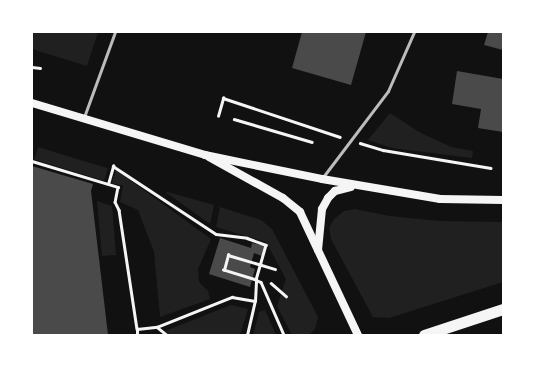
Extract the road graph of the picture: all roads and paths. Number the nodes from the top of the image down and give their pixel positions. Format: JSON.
{"nodes":[{"id":1,"x":115,"y":32,"type":"edge"},
{"id":2,"x":414,"y":32,"type":"edge"},
{"id":3,"x":32,"y":67,"type":"edge"},
{"id":4,"x":40,"y":68,"type":"dead end"},
{"id":5,"x":32,"y":103,"type":"edge"},
{"id":6,"x":84,"y":117,"type":"junction"},
{"id":7,"x":234,"y":119,"type":"dead end"},
{"id":8,"x":312,"y":142,"type":"dead end"},
{"id":9,"x":205,"y":155,"type":"junction"},
{"id":10,"x":32,"y":161,"type":"edge"},
{"id":11,"x":322,"y":179,"type":"junction"},
{"id":12,"x":108,"y":184,"type":"junction"},
{"id":13,"x":363,"y":186,"type":"junction"},
{"id":14,"x":503,"y":200,"type":"edge"},
{"id":15,"x":318,"y":250,"type":"junction"},
{"id":16,"x":260,"y":265,"type":"junction"},
{"id":17,"x":275,"y":269,"type":"dead end"},
{"id":18,"x":256,"y":280,"type":"junction"},
{"id":19,"x":271,"y":283,"type":"dead end"},
{"id":20,"x":286,"y":296,"type":"dead end"},
{"id":21,"x":255,"y":301,"type":"junction"},
{"id":22,"x":503,"y":309,"type":"edge"},
{"id":23,"x":157,"y":327,"type":"junction"},
{"id":24,"x":137,"y":329,"type":"junction"},
{"id":25,"x":137,"y":335,"type":"edge"},
{"id":26,"x":167,"y":335,"type":"edge"},
{"id":27,"x":247,"y":335,"type":"edge"},
{"id":28,"x":284,"y":335,"type":"edge"},
{"id":29,"x":358,"y":335,"type":"edge"},
{"id":30,"x":424,"y":335,"type":"edge"}],
"edges":[{"from":1,"to":6,"type":"lane"},
{"from":2,"to":11,"type":"lane"},
{"from":3,"to":4,"type":"path"},
{"from":5,"to":6,"type":"main road"},
{"from":6,"to":9,"type":"main road"},
{"from":7,"to":8,"type":"path"},
{"from":9,"to":11,"type":"main road"},
{"from":9,"to":15,"type":"main road"},
{"from":10,"to":12,"type":"path"},
{"from":11,"to":13,"type":"main road"},
{"from":12,"to":16,"type":"path"},
{"from":12,"to":24,"type":"path"},
{"from":13,"to":14,"type":"main road"},
{"from":13,"to":15,"type":"main road"},
{"from":15,"to":29,"type":"main road"},
{"from":16,"to":17,"type":"path"},
{"from":16,"to":18,"type":"path"},
{"from":16,"to":18,"type":"path"},
{"from":18,"to":21,"type":"path"},
{"from":18,"to":28,"type":"path"},
{"from":19,"to":20,"type":"path"},
{"from":21,"to":23,"type":"path"},
{"from":21,"to":27,"type":"path"},
{"from":22,"to":30,"type":"highway"},
{"from":23,"to":24,"type":"path"},
{"from":23,"to":26,"type":"path"},
{"from":24,"to":25,"type":"path"}]}
